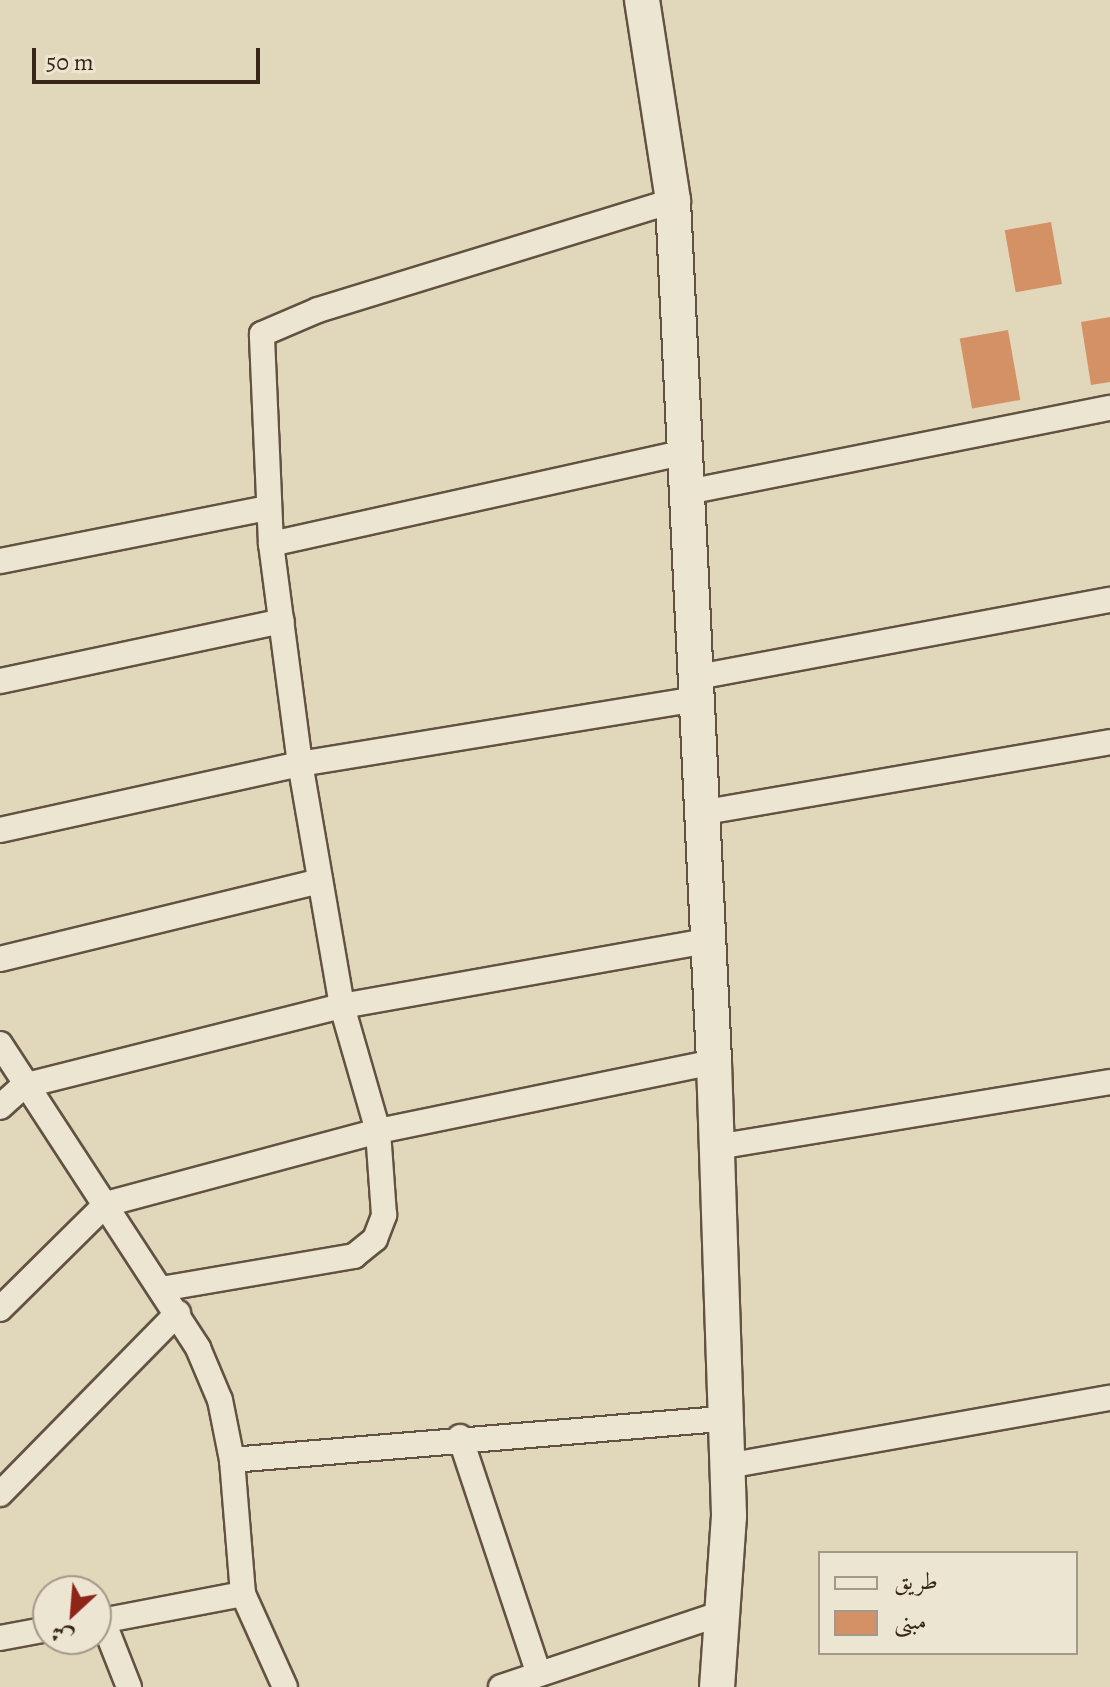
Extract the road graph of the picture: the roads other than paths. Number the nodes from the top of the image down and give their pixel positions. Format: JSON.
{"nodes":[{"id":1,"x":642,"y":0,"type":"edge"},
{"id":2,"x":673,"y":201,"type":"junction"},
{"id":3,"x":1110,"y":408,"type":"edge"},
{"id":4,"x":683,"y":453,"type":"junction"},
{"id":5,"x":683,"y":493,"type":"junction"},
{"id":6,"x":267,"y":508,"type":"junction"},
{"id":7,"x":271,"y":544,"type":"junction"},
{"id":8,"x":0,"y":561,"type":"edge"},
{"id":9,"x":1110,"y":600,"type":"edge"},
{"id":10,"x":282,"y":621,"type":"junction"},
{"id":11,"x":0,"y":681,"type":"edge"},
{"id":12,"x":692,"y":689,"type":"junction"},
{"id":13,"x":1110,"y":742,"type":"edge"},
{"id":14,"x":300,"y":764,"type":"junction"},
{"id":15,"x":700,"y":813,"type":"junction"},
{"id":16,"x":0,"y":830,"type":"edge"},
{"id":17,"x":320,"y":881,"type":"junction"},
{"id":18,"x":708,"y":941,"type":"junction"},
{"id":19,"x":0,"y":959,"type":"edge"},
{"id":20,"x":342,"y":1006,"type":"junction"},
{"id":21,"x":0,"y":1044,"type":"edge"},
{"id":22,"x":714,"y":1062,"type":"junction"},
{"id":23,"x":1110,"y":1082,"type":"edge"},
{"id":24,"x":23,"y":1086,"type":"junction"},
{"id":25,"x":0,"y":1107,"type":"edge"},
{"id":26,"x":378,"y":1131,"type":"junction"},
{"id":27,"x":717,"y":1147,"type":"junction"},
{"id":28,"x":106,"y":1204,"type":"junction"},
{"id":29,"x":161,"y":1289,"type":"junction"},
{"id":30,"x":0,"y":1309,"type":"edge"},
{"id":31,"x":178,"y":1313,"type":"junction"},
{"id":32,"x":1110,"y":1398,"type":"edge"},
{"id":33,"x":725,"y":1419,"type":"junction"},
{"id":34,"x":460,"y":1437,"type":"junction"},
{"id":35,"x":232,"y":1460,"type":"junction"},
{"id":36,"x":727,"y":1466,"type":"junction"},
{"id":37,"x":0,"y":1494,"type":"edge"},
{"id":38,"x":243,"y":1594,"type":"junction"},
{"id":39,"x":722,"y":1613,"type":"junction"},
{"id":40,"x":112,"y":1620,"type":"edge"},
{"id":41,"x":32,"y":1632,"type":"edge"},
{"id":42,"x":0,"y":1638,"type":"edge"},
{"id":43,"x":112,"y":1649,"type":"edge"},
{"id":44,"x":538,"y":1672,"type":"junction"},
{"id":45,"x":129,"y":1687,"type":"edge"},
{"id":46,"x":285,"y":1687,"type":"edge"},
{"id":47,"x":501,"y":1687,"type":"edge"},
{"id":48,"x":717,"y":1687,"type":"edge"}],
"edges":[{"from":1,"to":2,"type":"main road"},
{"from":2,"to":4,"type":"main road"},
{"from":2,"to":6,"type":"street"},
{"from":3,"to":5,"type":"street"},
{"from":4,"to":5,"type":"main road"},
{"from":4,"to":7,"type":"street"},
{"from":5,"to":12,"type":"main road"},
{"from":6,"to":7,"type":"street"},
{"from":6,"to":8,"type":"street"},
{"from":7,"to":10,"type":"street"},
{"from":9,"to":12,"type":"street"},
{"from":10,"to":11,"type":"street"},
{"from":10,"to":14,"type":"street"},
{"from":12,"to":14,"type":"street"},
{"from":12,"to":15,"type":"main road"},
{"from":13,"to":15,"type":"street"},
{"from":14,"to":16,"type":"street"},
{"from":14,"to":17,"type":"street"},
{"from":15,"to":18,"type":"main road"},
{"from":17,"to":19,"type":"street"},
{"from":17,"to":20,"type":"street"},
{"from":18,"to":20,"type":"street"},
{"from":18,"to":22,"type":"main road"},
{"from":20,"to":24,"type":"street"},
{"from":20,"to":26,"type":"street"},
{"from":21,"to":24,"type":"street"},
{"from":22,"to":26,"type":"street"},
{"from":22,"to":27,"type":"main road"},
{"from":23,"to":27,"type":"street"},
{"from":24,"to":25,"type":"street"},
{"from":24,"to":28,"type":"street"},
{"from":26,"to":28,"type":"street"},
{"from":26,"to":29,"type":"street"},
{"from":27,"to":33,"type":"main road"},
{"from":28,"to":29,"type":"street"},
{"from":28,"to":30,"type":"street"},
{"from":29,"to":31,"type":"street"},
{"from":31,"to":35,"type":"street"},
{"from":31,"to":37,"type":"street"},
{"from":32,"to":36,"type":"street"},
{"from":33,"to":34,"type":"street"},
{"from":33,"to":36,"type":"main road"},
{"from":34,"to":35,"type":"street"},
{"from":34,"to":44,"type":"street"},
{"from":35,"to":38,"type":"street"},
{"from":36,"to":39,"type":"main road"},
{"from":38,"to":40,"type":"street"},
{"from":38,"to":46,"type":"street"},
{"from":39,"to":44,"type":"street"},
{"from":39,"to":48,"type":"main road"},
{"from":41,"to":42,"type":"street"},
{"from":43,"to":45,"type":"street"},
{"from":44,"to":47,"type":"street"}]}
